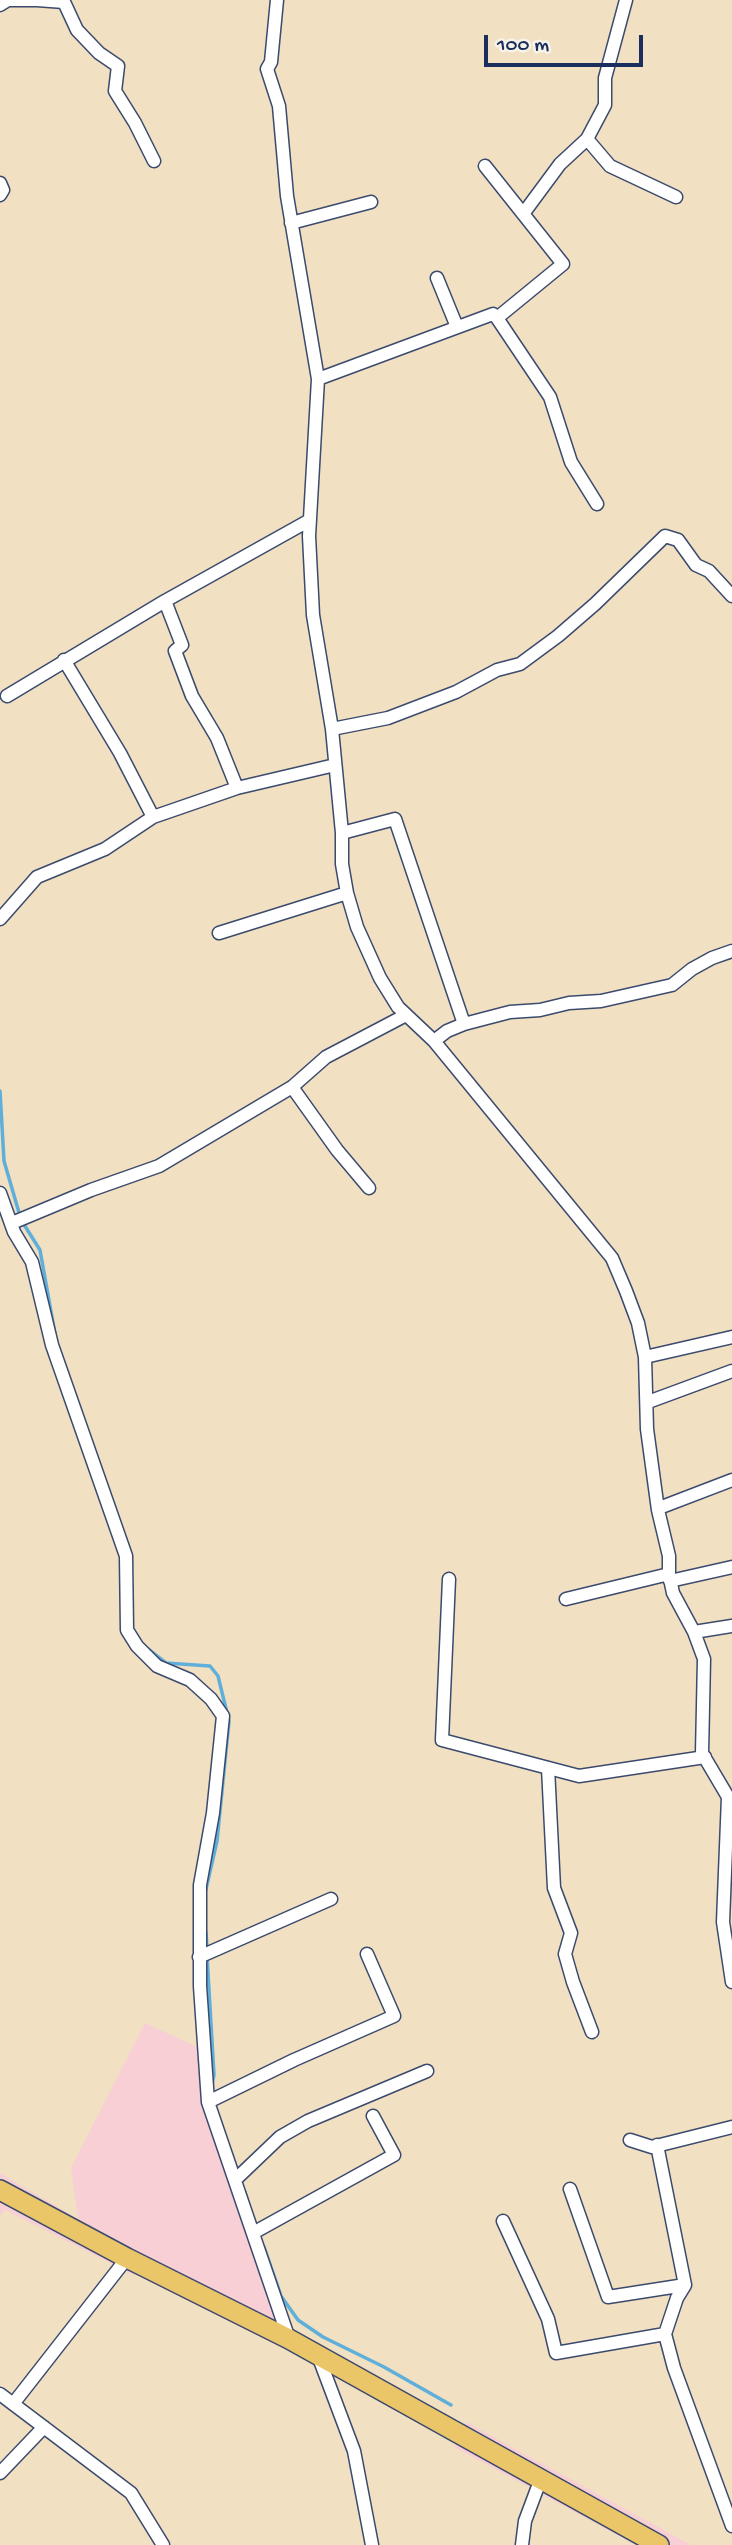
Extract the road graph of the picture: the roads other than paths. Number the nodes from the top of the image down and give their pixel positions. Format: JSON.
{"nodes":[{"id":1,"x":37,"y":0,"type":"edge"},
{"id":2,"x":277,"y":0,"type":"edge"},
{"id":3,"x":626,"y":0,"type":"edge"},
{"id":4,"x":66,"y":1,"type":"edge"},
{"id":5,"x":0,"y":5,"type":"edge"},
{"id":6,"x":587,"y":139,"type":"junction"},
{"id":7,"x":154,"y":161,"type":"dead end"},
{"id":8,"x":485,"y":166,"type":"dead end"},
{"id":9,"x":0,"y":183,"type":"edge"},
{"id":10,"x":0,"y":195,"type":"edge"},
{"id":11,"x":676,"y":197,"type":"dead end"},
{"id":12,"x":370,"y":202,"type":"dead end"},
{"id":13,"x":523,"y":214,"type":"junction"},
{"id":14,"x":291,"y":223,"type":"junction"},
{"id":15,"x":437,"y":278,"type":"dead end"},
{"id":16,"x":497,"y":318,"type":"junction"},
{"id":17,"x":457,"y":327,"type":"junction"},
{"id":18,"x":318,"y":379,"type":"junction"},
{"id":19,"x":597,"y":504,"type":"dead end"},
{"id":20,"x":310,"y":520,"type":"junction"},
{"id":21,"x":732,"y":596,"type":"edge"},
{"id":22,"x":165,"y":601,"type":"junction"},
{"id":23,"x":64,"y":660,"type":"junction"},
{"id":24,"x":7,"y":696,"type":"dead end"},
{"id":25,"x":332,"y":729,"type":"junction"},
{"id":26,"x":335,"y":765,"type":"junction"},
{"id":27,"x":237,"y":788,"type":"junction"},
{"id":28,"x":153,"y":817,"type":"junction"},
{"id":29,"x":342,"y":833,"type":"junction"},
{"id":30,"x":347,"y":893,"type":"junction"},
{"id":31,"x":0,"y":919,"type":"edge"},
{"id":32,"x":219,"y":933,"type":"dead end"},
{"id":33,"x":732,"y":951,"type":"edge"},
{"id":34,"x":406,"y":1016,"type":"junction"},
{"id":35,"x":464,"y":1024,"type":"junction"},
{"id":36,"x":434,"y":1041,"type":"junction"},
{"id":37,"x":292,"y":1087,"type":"junction"},
{"id":38,"x":369,"y":1188,"type":"dead end"},
{"id":39,"x":0,"y":1193,"type":"edge"},
{"id":40,"x":12,"y":1223,"type":"junction"},
{"id":41,"x":732,"y":1337,"type":"edge"},
{"id":42,"x":645,"y":1357,"type":"junction"},
{"id":43,"x":732,"y":1371,"type":"edge"},
{"id":44,"x":648,"y":1402,"type":"junction"},
{"id":45,"x":732,"y":1480,"type":"edge"},
{"id":46,"x":659,"y":1508,"type":"junction"},
{"id":47,"x":732,"y":1567,"type":"edge"},
{"id":48,"x":670,"y":1578,"type":"junction"},
{"id":49,"x":449,"y":1579,"type":"dead end"},
{"id":50,"x":566,"y":1599,"type":"dead end"},
{"id":51,"x":732,"y":1626,"type":"edge"},
{"id":52,"x":694,"y":1632,"type":"junction"},
{"id":53,"x":705,"y":1757,"type":"junction"},
{"id":54,"x":548,"y":1768,"type":"junction"},
{"id":55,"x":730,"y":1833,"type":"edge"},
{"id":56,"x":331,"y":1899,"type":"dead end"},
{"id":57,"x":367,"y":1954,"type":"dead end"},
{"id":58,"x":199,"y":1957,"type":"junction"},
{"id":59,"x":732,"y":1982,"type":"edge"},
{"id":60,"x":592,"y":2032,"type":"dead end"},
{"id":61,"x":427,"y":2071,"type":"dead end"},
{"id":62,"x":208,"y":2102,"type":"junction"},
{"id":63,"x":373,"y":2116,"type":"dead end"},
{"id":64,"x":732,"y":2127,"type":"edge"},
{"id":65,"x":630,"y":2140,"type":"dead end"},
{"id":66,"x":657,"y":2145,"type":"junction"},
{"id":67,"x":236,"y":2179,"type":"junction"},
{"id":68,"x":570,"y":2189,"type":"dead end"},
{"id":69,"x":0,"y":2190,"type":"edge"},
{"id":70,"x":503,"y":2221,"type":"dead end"},
{"id":71,"x":253,"y":2233,"type":"junction"},
{"id":72,"x":127,"y":2258,"type":"junction"},
{"id":73,"x":685,"y":2285,"type":"junction"},
{"id":74,"x":665,"y":2334,"type":"junction"},
{"id":75,"x":289,"y":2339,"type":"junction"},
{"id":76,"x":320,"y":2358,"type":"junction"},
{"id":77,"x":0,"y":2394,"type":"edge"},
{"id":78,"x":13,"y":2404,"type":"junction"},
{"id":79,"x":44,"y":2427,"type":"junction"},
{"id":80,"x":0,"y":2473,"type":"edge"},
{"id":81,"x":540,"y":2481,"type":"junction"},
{"id":82,"x":732,"y":2526,"type":"edge"},
{"id":83,"x":163,"y":2545,"type":"edge"},
{"id":84,"x":372,"y":2545,"type":"edge"},
{"id":85,"x":522,"y":2545,"type":"edge"},
{"id":86,"x":659,"y":2545,"type":"edge"}],
"edges":[{"from":1,"to":4,"type":"street"},
{"from":1,"to":5,"type":"street"},
{"from":2,"to":14,"type":"street"},
{"from":3,"to":6,"type":"street"},
{"from":4,"to":7,"type":"street"},
{"from":6,"to":11,"type":"street"},
{"from":6,"to":13,"type":"street"},
{"from":8,"to":13,"type":"street"},
{"from":9,"to":10,"type":"street"},
{"from":12,"to":14,"type":"street"},
{"from":13,"to":16,"type":"street"},
{"from":14,"to":18,"type":"street"},
{"from":15,"to":17,"type":"street"},
{"from":16,"to":17,"type":"street"},
{"from":16,"to":19,"type":"street"},
{"from":17,"to":18,"type":"street"},
{"from":18,"to":20,"type":"street"},
{"from":20,"to":22,"type":"street"},
{"from":20,"to":25,"type":"street"},
{"from":21,"to":25,"type":"street"},
{"from":22,"to":23,"type":"street"},
{"from":22,"to":27,"type":"street"},
{"from":23,"to":24,"type":"street"},
{"from":23,"to":28,"type":"street"},
{"from":25,"to":26,"type":"street"},
{"from":26,"to":27,"type":"street"},
{"from":26,"to":29,"type":"street"},
{"from":27,"to":28,"type":"street"},
{"from":28,"to":31,"type":"street"},
{"from":29,"to":30,"type":"street"},
{"from":29,"to":35,"type":"street"},
{"from":30,"to":32,"type":"street"},
{"from":30,"to":34,"type":"street"},
{"from":33,"to":35,"type":"street"},
{"from":34,"to":36,"type":"street"},
{"from":34,"to":37,"type":"street"},
{"from":35,"to":36,"type":"street"},
{"from":36,"to":42,"type":"street"},
{"from":37,"to":38,"type":"street"},
{"from":37,"to":40,"type":"street"},
{"from":39,"to":40,"type":"street"},
{"from":40,"to":58,"type":"street"},
{"from":41,"to":42,"type":"street"},
{"from":42,"to":44,"type":"street"},
{"from":43,"to":44,"type":"street"},
{"from":44,"to":46,"type":"street"},
{"from":45,"to":46,"type":"street"},
{"from":46,"to":48,"type":"street"},
{"from":47,"to":48,"type":"street"},
{"from":48,"to":50,"type":"street"},
{"from":48,"to":52,"type":"street"},
{"from":49,"to":54,"type":"street"},
{"from":51,"to":52,"type":"street"},
{"from":52,"to":53,"type":"street"},
{"from":53,"to":54,"type":"street"},
{"from":53,"to":55,"type":"street"},
{"from":54,"to":60,"type":"street"},
{"from":55,"to":59,"type":"street"},
{"from":56,"to":58,"type":"street"},
{"from":57,"to":62,"type":"street"},
{"from":58,"to":62,"type":"street"},
{"from":61,"to":67,"type":"street"},
{"from":62,"to":67,"type":"street"},
{"from":63,"to":71,"type":"street"},
{"from":64,"to":66,"type":"street"},
{"from":65,"to":66,"type":"street"},
{"from":66,"to":73,"type":"street"},
{"from":67,"to":71,"type":"street"},
{"from":68,"to":73,"type":"street"},
{"from":69,"to":72,"type":"highway"},
{"from":70,"to":74,"type":"street"},
{"from":71,"to":75,"type":"street"},
{"from":72,"to":75,"type":"highway"},
{"from":72,"to":78,"type":"street"},
{"from":73,"to":74,"type":"street"},
{"from":74,"to":82,"type":"street"},
{"from":75,"to":76,"type":"highway"},
{"from":76,"to":81,"type":"highway"},
{"from":76,"to":84,"type":"street"},
{"from":77,"to":78,"type":"street"},
{"from":78,"to":79,"type":"street"},
{"from":79,"to":80,"type":"street"},
{"from":79,"to":83,"type":"street"},
{"from":81,"to":85,"type":"street"},
{"from":81,"to":86,"type":"highway"}]}
